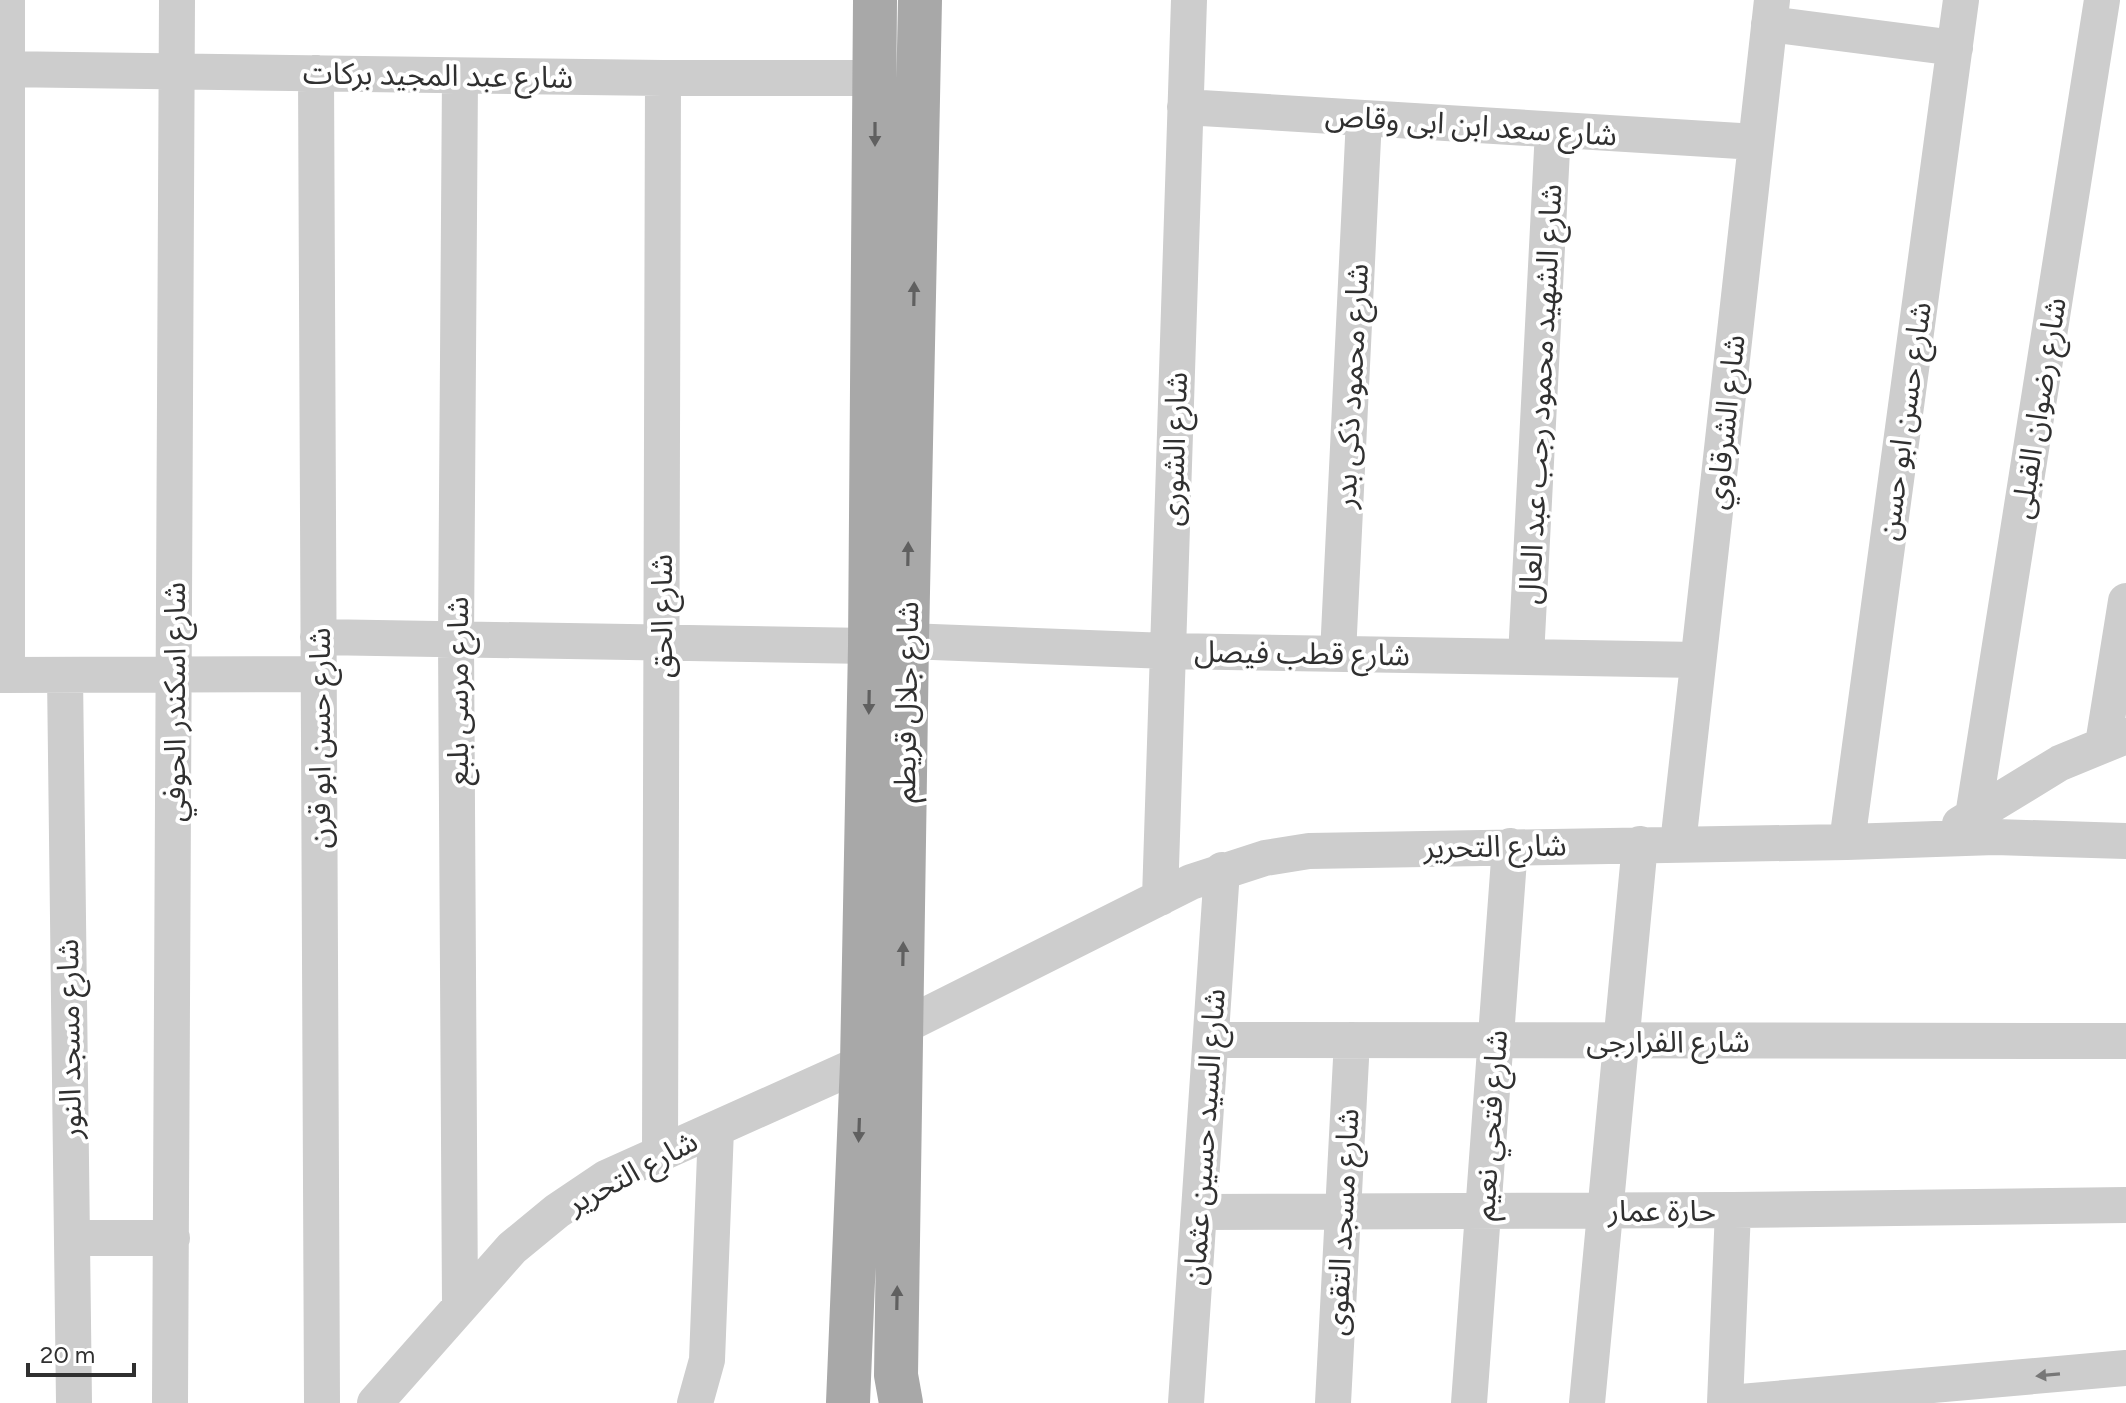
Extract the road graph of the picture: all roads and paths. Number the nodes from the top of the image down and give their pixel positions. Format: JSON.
{"nodes":[{"id":1,"x":7,"y":0,"type":"edge"},
{"id":2,"x":177,"y":0,"type":"edge"},
{"id":3,"x":875,"y":0,"type":"edge"},
{"id":4,"x":920,"y":0,"type":"edge"},
{"id":5,"x":1189,"y":0,"type":"edge"},
{"id":6,"x":1961,"y":0,"type":"edge"},
{"id":7,"x":2102,"y":0,"type":"edge"},
{"id":8,"x":1771,"y":12,"type":"edge"},
{"id":9,"x":1955,"y":48,"type":"junction"},
{"id":10,"x":4,"y":69,"type":"edge"},
{"id":11,"x":177,"y":72,"type":"junction"},
{"id":12,"x":316,"y":73,"type":"junction"},
{"id":13,"x":460,"y":76,"type":"junction"},
{"id":14,"x":663,"y":78,"type":"junction"},
{"id":15,"x":875,"y":78,"type":"junction"},
{"id":16,"x":1185,"y":107,"type":"junction"},
{"id":17,"x":1364,"y":118,"type":"junction"},
{"id":18,"x":1553,"y":130,"type":"junction"},
{"id":19,"x":1756,"y":142,"type":"junction"},
{"id":20,"x":892,"y":418,"type":"junction"},
{"id":21,"x":2126,"y":601,"type":"edge"},
{"id":22,"x":318,"y":637,"type":"junction"},
{"id":23,"x":456,"y":640,"type":"junction"},
{"id":24,"x":661,"y":644,"type":"junction"},
{"id":25,"x":888,"y":644,"type":"junction"},
{"id":26,"x":1168,"y":651,"type":"junction"},
{"id":27,"x":1338,"y":654,"type":"junction"},
{"id":28,"x":1526,"y":657,"type":"junction"},
{"id":29,"x":1698,"y":660,"type":"junction"},
{"id":30,"x":175,"y":674,"type":"junction"},
{"id":31,"x":319,"y":674,"type":"junction"},
{"id":32,"x":3,"y":675,"type":"edge"},
{"id":33,"x":65,"y":675,"type":"junction"},
{"id":34,"x":2114,"y":740,"type":"edge"},
{"id":35,"x":1973,"y":816,"type":"junction"},
{"id":36,"x":1935,"y":839,"type":"junction"},
{"id":37,"x":2126,"y":841,"type":"edge"},
{"id":38,"x":1847,"y":842,"type":"junction"},
{"id":39,"x":1640,"y":844,"type":"junction"},
{"id":40,"x":1678,"y":844,"type":"junction"},
{"id":41,"x":1510,"y":846,"type":"junction"},
{"id":42,"x":1222,"y":870,"type":"junction"},
{"id":43,"x":1160,"y":898,"type":"junction"},
{"id":44,"x":902,"y":1027,"type":"junction"},
{"id":45,"x":1211,"y":1040,"type":"junction"},
{"id":46,"x":1352,"y":1040,"type":"junction"},
{"id":47,"x":1496,"y":1040,"type":"junction"},
{"id":48,"x":1621,"y":1041,"type":"junction"},
{"id":49,"x":2126,"y":1041,"type":"edge"},
{"id":50,"x":862,"y":1063,"type":"junction"},
{"id":51,"x":716,"y":1129,"type":"junction"},
{"id":52,"x":660,"y":1154,"type":"junction"},
{"id":53,"x":2126,"y":1205,"type":"edge"},
{"id":54,"x":1483,"y":1210,"type":"junction"},
{"id":55,"x":1605,"y":1210,"type":"junction"},
{"id":56,"x":1733,"y":1210,"type":"junction"},
{"id":57,"x":1343,"y":1211,"type":"junction"},
{"id":58,"x":1199,"y":1212,"type":"junction"},
{"id":59,"x":72,"y":1238,"type":"junction"},
{"id":60,"x":172,"y":1238,"type":"junction"},
{"id":61,"x":460,"y":1306,"type":"junction"},
{"id":62,"x":852,"y":1341,"type":"junction"},
{"id":63,"x":896,"y":1341,"type":"junction"},
{"id":64,"x":2126,"y":1368,"type":"edge"},
{"id":65,"x":74,"y":1403,"type":"edge"},
{"id":66,"x":170,"y":1403,"type":"edge"},
{"id":67,"x":322,"y":1403,"type":"edge"},
{"id":68,"x":375,"y":1403,"type":"edge"},
{"id":69,"x":695,"y":1403,"type":"edge"},
{"id":70,"x":848,"y":1403,"type":"edge"},
{"id":71,"x":901,"y":1403,"type":"edge"},
{"id":72,"x":1186,"y":1403,"type":"edge"},
{"id":73,"x":1333,"y":1403,"type":"edge"},
{"id":74,"x":1469,"y":1403,"type":"edge"},
{"id":75,"x":1587,"y":1403,"type":"edge"},
{"id":76,"x":1727,"y":1403,"type":"edge"}],
"edges":[{"from":1,"to":10,"type":"street"},
{"from":2,"to":11,"type":"street","name":"شارع اسكندر الحوفي"},
{"from":3,"to":15,"type":"main road","name":"شارع جلال قريطم"},
{"from":20,"to":4,"type":"main road","name":"شارع جلال قريطم","one_way":true},
{"from":5,"to":16,"type":"street","name":"شارع الشورى"},
{"from":6,"to":9,"type":"street","name":"شارع حسن ابو حسن"},
{"from":7,"to":35,"type":"street","name":"شارع رضوان القبلى"},
{"from":8,"to":9,"type":"street"},
{"from":8,"to":19,"type":"street","name":"شارع الشرقاوي"},
{"from":9,"to":38,"type":"street","name":"شارع حسن ابو حسن"},
{"from":10,"to":11,"type":"street","name":"شارع عبد المجيد بركات"},
{"from":10,"to":32,"type":"street"},
{"from":11,"to":12,"type":"street","name":"شارع عبد المجيد بركات"},
{"from":11,"to":30,"type":"street","name":"شارع اسكندر الحوفي"},
{"from":12,"to":13,"type":"street","name":"شارع عبد المجيد بركات"},
{"from":12,"to":22,"type":"street","name":"شارع حسن ابو قرن"},
{"from":13,"to":14,"type":"street","name":"شارع عبد المجيد بركات"},
{"from":13,"to":23,"type":"street","name":"شارع مرسى بلبع"},
{"from":14,"to":15,"type":"street","name":"شارع عبد المجيد بركات"},
{"from":14,"to":24,"type":"street","name":"شارع الحق"},
{"from":15,"to":20,"type":"main road","name":"شارع جلال قريطم","one_way":true},
{"from":16,"to":17,"type":"street","name":"شارع سعد ابن ابى وقاص"},
{"from":16,"to":26,"type":"street","name":"شارع الشورى"},
{"from":17,"to":18,"type":"street","name":"شارع سعد ابن ابى وقاص"},
{"from":17,"to":27,"type":"street","name":"شارع محمود ذكى بدر"},
{"from":18,"to":19,"type":"street","name":"شارع سعد ابن ابى وقاص"},
{"from":18,"to":28,"type":"street","name":"شارع الشهيد محمود رجب عبد العال"},
{"from":19,"to":29,"type":"street","name":"شارع الشرقاوي"},
{"from":20,"to":25,"type":"main road","name":"شارع جلال قريطم"},
{"from":21,"to":34,"type":"street"},
{"from":22,"to":23,"type":"street","name":"شارع قطب فيصل"},
{"from":22,"to":31,"type":"street","name":"شارع حسن ابو قرن"},
{"from":23,"to":24,"type":"street","name":"شارع قطب فيصل"},
{"from":23,"to":61,"type":"street","name":"شارع مرسى بلبع"},
{"from":24,"to":25,"type":"street","name":"شارع قطب فيصل"},
{"from":24,"to":52,"type":"street","name":"شارع الحق"},
{"from":25,"to":26,"type":"street","name":"شارع قطب فيصل"},
{"from":44,"to":25,"type":"main road","name":"شارع جلال قريطم","one_way":true},
{"from":25,"to":50,"type":"main road","name":"شارع جلال قريطم","one_way":true},
{"from":26,"to":27,"type":"street","name":"شارع قطب فيصل"},
{"from":26,"to":43,"type":"street","name":"شارع الشورى"},
{"from":27,"to":28,"type":"street","name":"شارع قطب فيصل"},
{"from":28,"to":29,"type":"street","name":"شارع قطب فيصل"},
{"from":29,"to":40,"type":"street","name":"شارع الشرقاوي"},
{"from":30,"to":31,"type":"street"},
{"from":30,"to":33,"type":"street"},
{"from":30,"to":60,"type":"street","name":"شارع اسكندر الحوفي"},
{"from":31,"to":67,"type":"street","name":"شارع حسن ابو قرن"},
{"from":32,"to":33,"type":"street"},
{"from":33,"to":59,"type":"street","name":"شارع مسجد النور"},
{"from":34,"to":35,"type":"street"},
{"from":35,"to":36,"type":"street"},
{"from":36,"to":37,"type":"street","name":"شارع التحرير"},
{"from":36,"to":38,"type":"street","name":"شارع التحرير"},
{"from":38,"to":40,"type":"street","name":"شارع التحرير"},
{"from":39,"to":40,"type":"street","name":"شارع التحرير"},
{"from":39,"to":41,"type":"street","name":"شارع التحرير"},
{"from":39,"to":48,"type":"street"},
{"from":41,"to":42,"type":"street","name":"شارع التحرير"},
{"from":41,"to":47,"type":"street","name":"شارع فتحي نعيم"},
{"from":42,"to":43,"type":"street","name":"شارع التحرير"},
{"from":42,"to":45,"type":"street","name":"شارع السيد حسين عثمان"},
{"from":43,"to":44,"type":"street","name":"شارع التحرير"},
{"from":63,"to":44,"type":"main road","name":"شارع جلال قريطم","one_way":true},
{"from":45,"to":46,"type":"street","name":"شارع الفرارجى"},
{"from":45,"to":58,"type":"street","name":"شارع السيد حسين عثمان"},
{"from":46,"to":47,"type":"street","name":"شارع الفرارجى"},
{"from":46,"to":57,"type":"street","name":"شارع مسجد التقوى"},
{"from":47,"to":48,"type":"street","name":"شارع الفرارجى"},
{"from":47,"to":54,"type":"street","name":"شارع فتحي نعيم"},
{"from":48,"to":49,"type":"street","name":"شارع الفرارجى"},
{"from":48,"to":55,"type":"street"},
{"from":50,"to":51,"type":"street","name":"شارع التحرير"},
{"from":50,"to":62,"type":"main road","name":"شارع جلال قريطم","one_way":true},
{"from":51,"to":52,"type":"street","name":"شارع التحرير"},
{"from":51,"to":69,"type":"street"},
{"from":52,"to":61,"type":"street","name":"شارع التحرير"},
{"from":53,"to":56,"type":"street","name":"حارة عمار"},
{"from":54,"to":55,"type":"street","name":"حارة عمار"},
{"from":54,"to":57,"type":"street","name":"حارة عمار"},
{"from":54,"to":74,"type":"street","name":"شارع فتحي نعيم"},
{"from":55,"to":56,"type":"street","name":"حارة عمار"},
{"from":55,"to":75,"type":"street"},
{"from":56,"to":76,"type":"street"},
{"from":57,"to":58,"type":"street","name":"حارة عمار"},
{"from":57,"to":73,"type":"street","name":"شارع مسجد التقوى"},
{"from":58,"to":72,"type":"street","name":"شارع السيد حسين عثمان"},
{"from":59,"to":60,"type":"street"},
{"from":59,"to":65,"type":"street","name":"شارع مسجد النور"},
{"from":60,"to":66,"type":"street","name":"شارع اسكندر الحوفي"},
{"from":61,"to":68,"type":"street","name":"شارع التحرير"},
{"from":62,"to":63,"type":"main road"},
{"from":62,"to":70,"type":"main road","name":"شارع جلال قريطم"},
{"from":63,"to":71,"type":"main road","name":"شارع جلال قريطم"},
{"from":64,"to":76,"type":"street","one_way":true}]}
